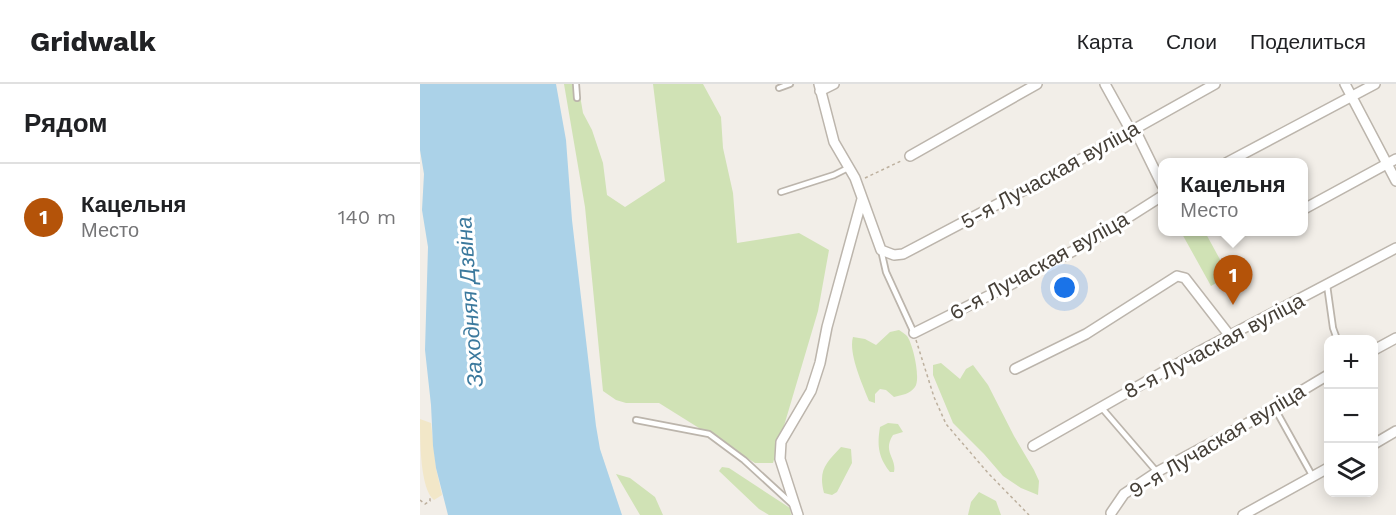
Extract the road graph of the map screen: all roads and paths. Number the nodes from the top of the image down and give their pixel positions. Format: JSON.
{"nodes":[{"id":1,"x":576,"y":84,"type":"edge"},
{"id":2,"x":790,"y":84,"type":"edge"},
{"id":3,"x":834,"y":84,"type":"edge"},
{"id":4,"x":1037,"y":84,"type":"edge"},
{"id":5,"x":1105,"y":84,"type":"edge"},
{"id":6,"x":1215,"y":84,"type":"edge"},
{"id":7,"x":1345,"y":84,"type":"edge"},
{"id":8,"x":1375,"y":84,"type":"edge"},
{"id":9,"x":819,"y":87,"type":"edge"},
{"id":10,"x":779,"y":88,"type":"dead end"},
{"id":11,"x":1352,"y":97,"type":"junction"},
{"id":12,"x":577,"y":98,"type":"dead end"},
{"id":13,"x":1131,"y":131,"type":"junction"},
{"id":14,"x":910,"y":156,"type":"joint"},
{"id":15,"x":1234,"y":158,"type":"edge"},
{"id":16,"x":1392,"y":162,"type":"edge"},
{"id":17,"x":848,"y":168,"type":"junction"},
{"id":18,"x":1158,"y":177,"type":"edge"},
{"id":19,"x":1396,"y":181,"type":"edge"},
{"id":20,"x":856,"y":183,"type":"junction"},
{"id":21,"x":781,"y":192,"type":"dead end"},
{"id":22,"x":1158,"y":198,"type":"edge"},
{"id":23,"x":862,"y":199,"type":"junction"},
{"id":24,"x":1308,"y":207,"type":"edge"},
{"id":25,"x":1396,"y":248,"type":"edge"},
{"id":26,"x":881,"y":250,"type":"junction"},
{"id":27,"x":1327,"y":285,"type":"junction"},
{"id":28,"x":914,"y":333,"type":"junction"},
{"id":29,"x":1336,"y":335,"type":"edge"},
{"id":30,"x":1230,"y":336,"type":"junction"},
{"id":31,"x":1396,"y":338,"type":"edge"},
{"id":32,"x":1378,"y":348,"type":"edge"},
{"id":33,"x":1015,"y":369,"type":"dead end"},
{"id":34,"x":1324,"y":378,"type":"edge"},
{"id":35,"x":1101,"y":407,"type":"junction"},
{"id":36,"x":1274,"y":407,"type":"junction"},
{"id":37,"x":636,"y":420,"type":"dead end"},
{"id":38,"x":1396,"y":431,"type":"edge"},
{"id":39,"x":1376,"y":443,"type":"edge"},
{"id":40,"x":1033,"y":446,"type":"dead end"},
{"id":41,"x":1324,"y":471,"type":"edge"},
{"id":42,"x":1156,"y":472,"type":"junction"},
{"id":43,"x":1312,"y":477,"type":"junction"},
{"id":44,"x":430,"y":498,"type":"dead end"},
{"id":45,"x":420,"y":500,"type":"edge"},
{"id":46,"x":797,"y":512,"type":"edge"},
{"id":47,"x":1111,"y":513,"type":"dead end"},
{"id":48,"x":1029,"y":515,"type":"edge"},
{"id":49,"x":1244,"y":515,"type":"edge"}],
"edges":[{"from":1,"to":12,"type":"lane"},
{"from":2,"to":10,"type":"lane"},
{"from":3,"to":9,"type":"street"},
{"from":4,"to":14,"type":"street"},
{"from":5,"to":13,"type":"street"},
{"from":6,"to":13,"type":"street","name":"5-я Лучаская вуліца"},
{"from":7,"to":11,"type":"street"},
{"from":8,"to":11,"type":"street"},
{"from":9,"to":17,"type":"street"},
{"from":11,"to":15,"type":"street"},
{"from":11,"to":16,"type":"street"},
{"from":13,"to":18,"type":"street"},
{"from":13,"to":26,"type":"street","name":"5-я Лучаская вуліца"},
{"from":14,"to":20,"type":"path"},
{"from":16,"to":19,"type":"street"},
{"from":16,"to":24,"type":"street"},
{"from":17,"to":20,"type":"street"},
{"from":17,"to":21,"type":"lane"},
{"from":20,"to":23,"type":"street"},
{"from":22,"to":28,"type":"street","name":"6-я Лучаская вуліца"},
{"from":23,"to":26,"type":"street"},
{"from":23,"to":46,"type":"street"},
{"from":25,"to":27,"type":"street","name":"8-я Лучаская вуліца"},
{"from":26,"to":28,"type":"lane"},
{"from":27,"to":29,"type":"lane"},
{"from":27,"to":30,"type":"street","name":"8-я Лучаская вуліца"},
{"from":28,"to":48,"type":"path"},
{"from":30,"to":33,"type":"street"},
{"from":30,"to":35,"type":"street","name":"8-я Лучаская вуліца"},
{"from":31,"to":32,"type":"street"},
{"from":34,"to":36,"type":"street","name":"9-я Лучаская вуліца"},
{"from":35,"to":40,"type":"street","name":"8-я Лучаская вуліца"},
{"from":35,"to":42,"type":"lane"},
{"from":36,"to":42,"type":"street","name":"9-я Лучаская вуліца"},
{"from":36,"to":43,"type":"lane"},
{"from":37,"to":46,"type":"lane"},
{"from":38,"to":39,"type":"street"},
{"from":41,"to":43,"type":"street"},
{"from":42,"to":47,"type":"street","name":"9-я Лучаская вуліца"},
{"from":43,"to":49,"type":"street"},
{"from":44,"to":45,"type":"path"}]}
